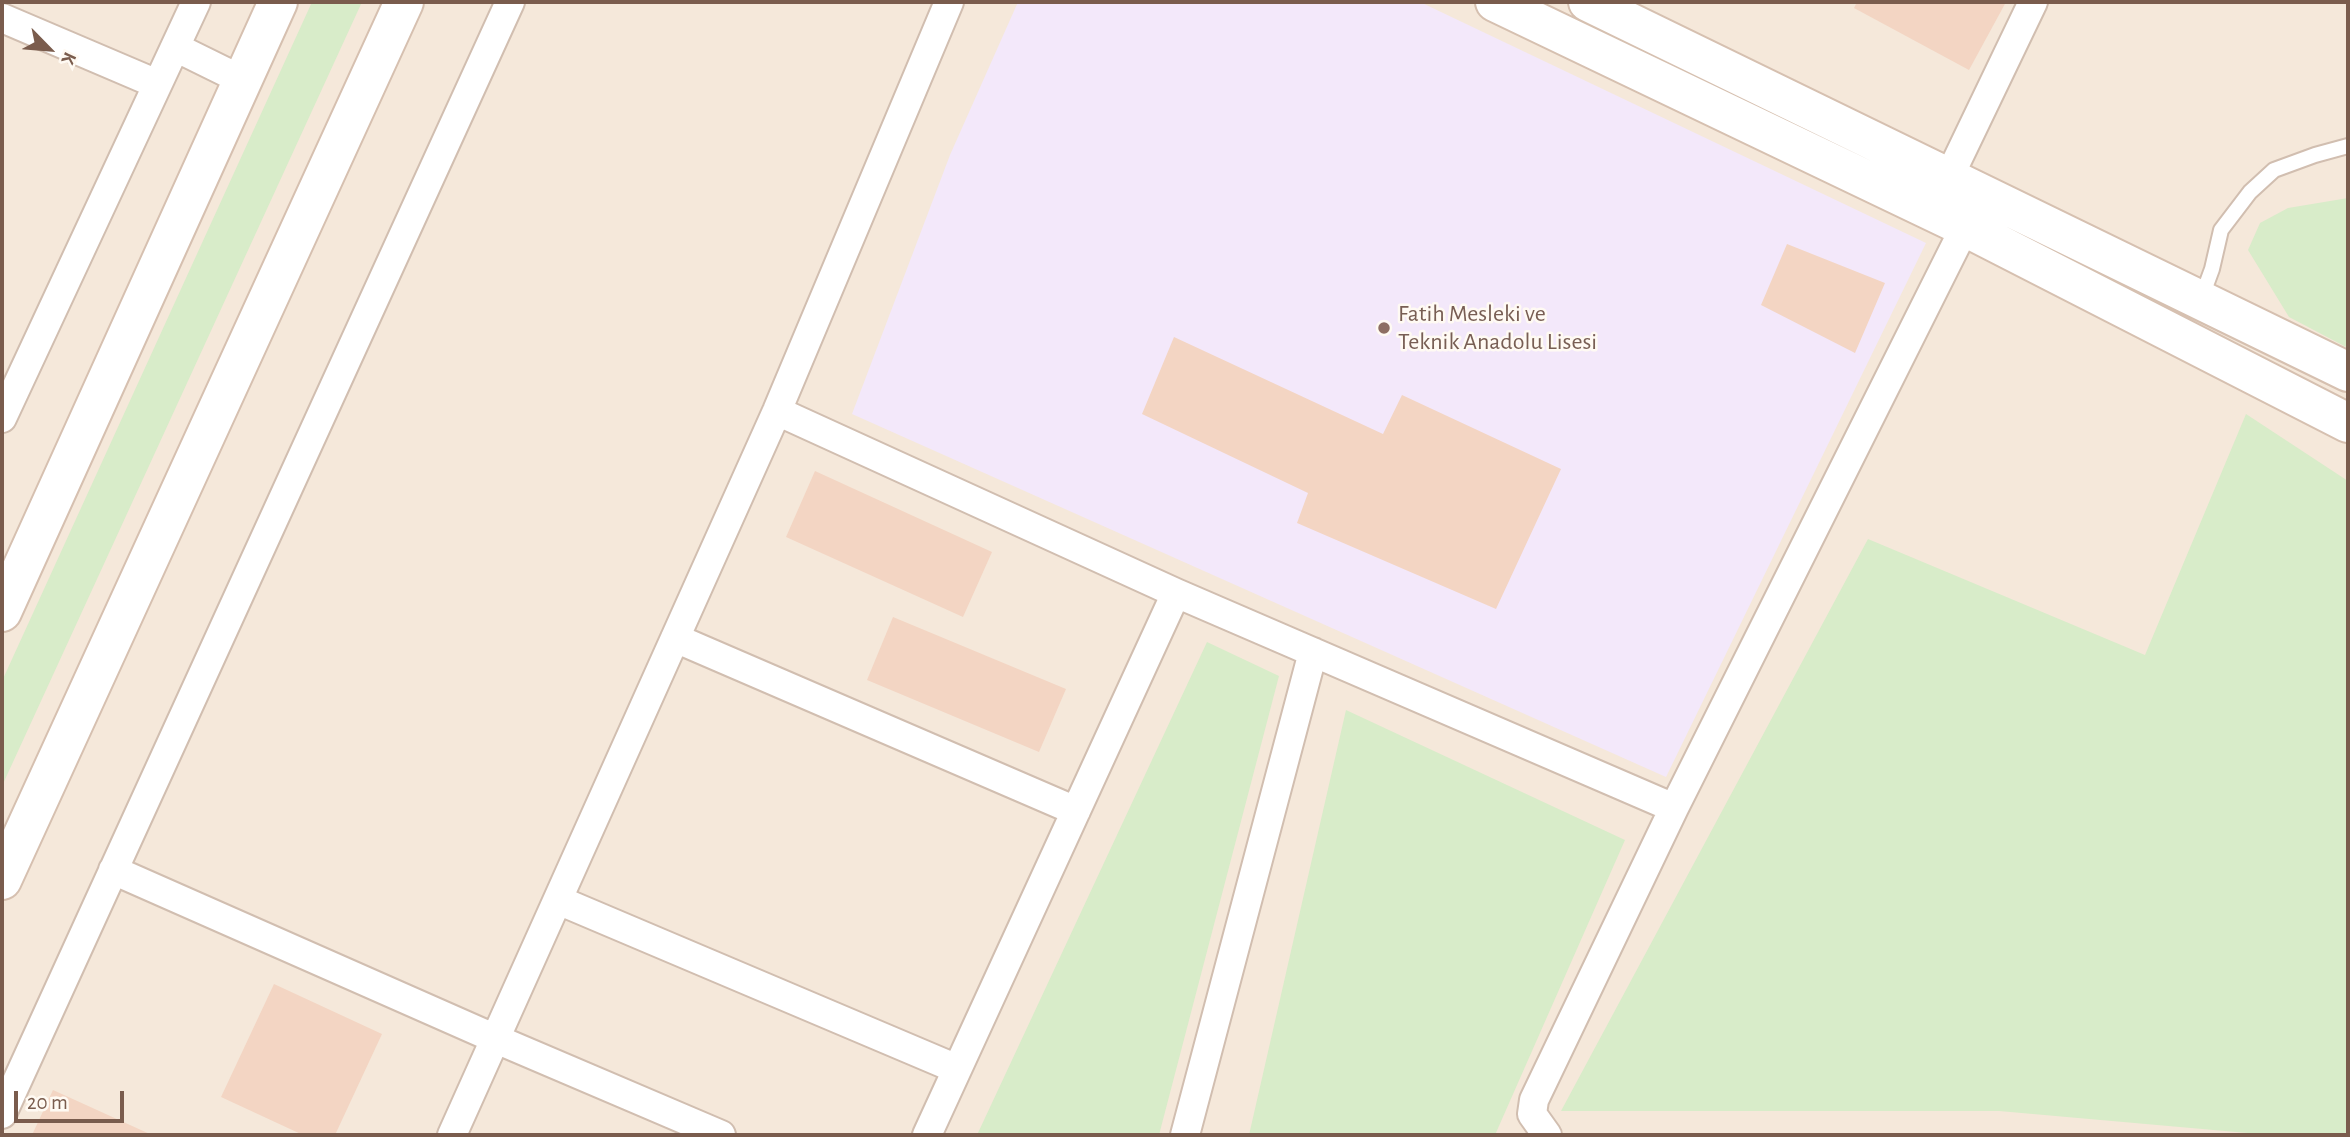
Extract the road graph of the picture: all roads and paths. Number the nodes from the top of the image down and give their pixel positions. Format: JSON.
{"nodes":[{"id":1,"x":197,"y":2,"type":"edge"},
{"id":2,"x":278,"y":2,"type":"edge"},
{"id":3,"x":404,"y":2,"type":"edge"},
{"id":4,"x":510,"y":2,"type":"edge"},
{"id":5,"x":949,"y":2,"type":"edge"},
{"id":6,"x":1495,"y":2,"type":"edge"},
{"id":7,"x":1588,"y":2,"type":"edge"},
{"id":8,"x":2033,"y":2,"type":"edge"},
{"id":9,"x":2,"y":18,"type":"edge"},
{"id":10,"x":176,"y":47,"type":"junction"},
{"id":11,"x":244,"y":81,"type":"junction"},
{"id":12,"x":157,"y":83,"type":"junction"},
{"id":13,"x":2348,"y":146,"type":"edge"},
{"id":14,"x":1949,"y":177,"type":"junction"},
{"id":15,"x":1965,"y":227,"type":"junction"},
{"id":16,"x":2201,"y":300,"type":"junction"},
{"id":17,"x":2348,"y":372,"type":"edge"},
{"id":18,"x":777,"y":411,"type":"junction"},
{"id":19,"x":2,"y":418,"type":"edge"},
{"id":20,"x":2348,"y":423,"type":"edge"},
{"id":21,"x":1176,"y":593,"type":"junction"},
{"id":22,"x":2,"y":612,"type":"edge"},
{"id":23,"x":675,"y":638,"type":"junction"},
{"id":24,"x":1313,"y":652,"type":"junction"},
{"id":25,"x":1674,"y":808,"type":"junction"},
{"id":26,"x":1076,"y":811,"type":"junction"},
{"id":27,"x":113,"y":870,"type":"junction"},
{"id":28,"x":2,"y":880,"type":"edge"},
{"id":29,"x":558,"y":900,"type":"junction"},
{"id":30,"x":496,"y":1039,"type":"junction"},
{"id":31,"x":957,"y":1069,"type":"junction"},
{"id":32,"x":2,"y":1114,"type":"edge"},
{"id":33,"x":453,"y":1135,"type":"edge"},
{"id":34,"x":721,"y":1135,"type":"edge"},
{"id":35,"x":927,"y":1135,"type":"edge"},
{"id":36,"x":1185,"y":1135,"type":"edge"},
{"id":37,"x":1547,"y":1135,"type":"edge"}],
"edges":[{"from":1,"to":10,"type":"street"},
{"from":2,"to":11,"type":"street"},
{"from":3,"to":28,"type":"street"},
{"from":4,"to":27,"type":"street"},
{"from":5,"to":18,"type":"street"},
{"from":6,"to":15,"type":"street"},
{"from":7,"to":14,"type":"street"},
{"from":8,"to":14,"type":"street"},
{"from":9,"to":12,"type":"street"},
{"from":10,"to":11,"type":"street"},
{"from":10,"to":12,"type":"street"},
{"from":11,"to":22,"type":"street"},
{"from":12,"to":19,"type":"street"},
{"from":13,"to":16,"type":"lane"},
{"from":14,"to":16,"type":"street"},
{"from":15,"to":20,"type":"street"},
{"from":15,"to":25,"type":"street"},
{"from":16,"to":17,"type":"street"},
{"from":18,"to":21,"type":"street"},
{"from":18,"to":23,"type":"street"},
{"from":21,"to":24,"type":"street"},
{"from":21,"to":26,"type":"street"},
{"from":23,"to":26,"type":"street"},
{"from":23,"to":29,"type":"street"},
{"from":24,"to":25,"type":"street"},
{"from":24,"to":36,"type":"street"},
{"from":25,"to":37,"type":"street"},
{"from":26,"to":31,"type":"street"},
{"from":27,"to":30,"type":"street"},
{"from":27,"to":32,"type":"street"},
{"from":29,"to":30,"type":"street"},
{"from":29,"to":31,"type":"street"},
{"from":30,"to":33,"type":"street"},
{"from":30,"to":34,"type":"street"},
{"from":31,"to":35,"type":"street"}]}
